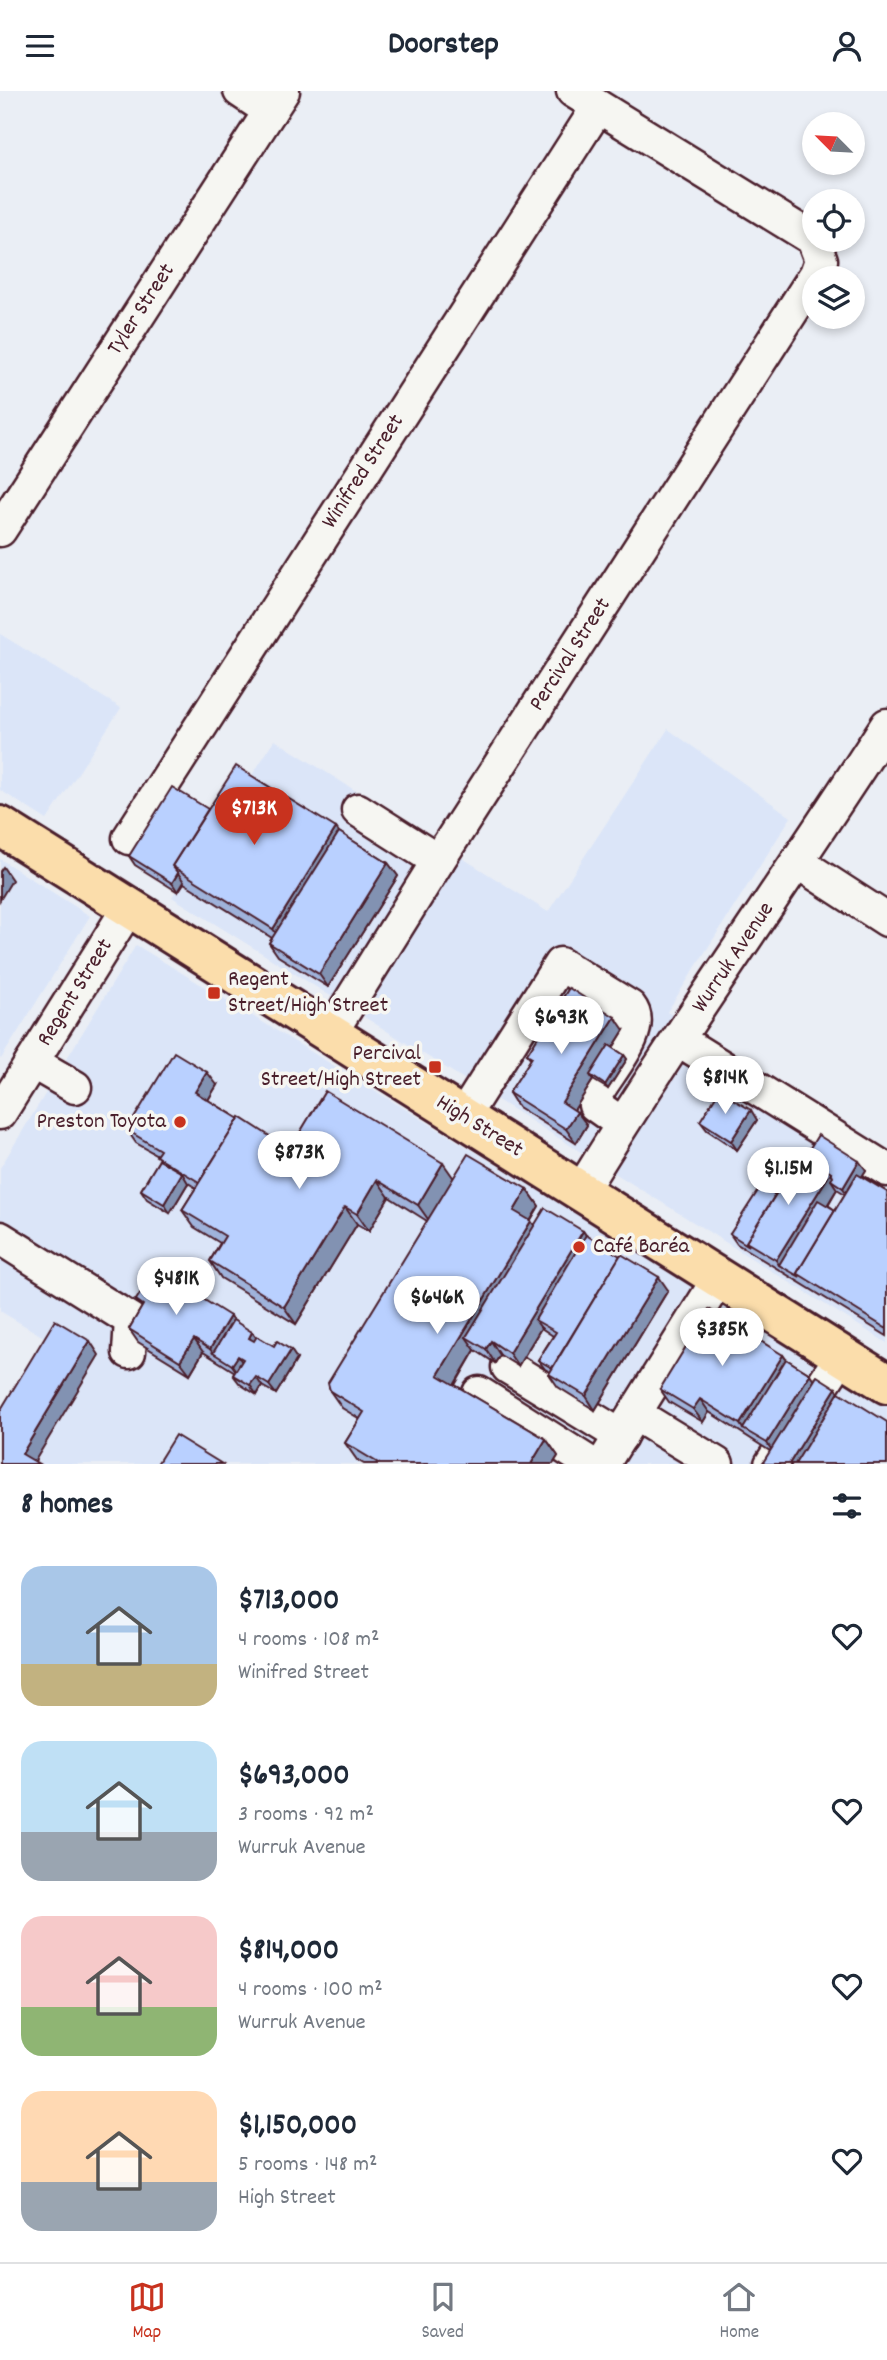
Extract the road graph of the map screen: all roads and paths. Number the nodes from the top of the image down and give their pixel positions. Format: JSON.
{"nodes":[{"id":1,"x":240,"y":91,"type":"edge"},
{"id":2,"x":586,"y":99,"type":"edge"},
{"id":3,"x":277,"y":101,"type":"edge"},
{"id":4,"x":0,"y":530,"type":"edge"},
{"id":5,"x":887,"y":725,"type":"edge"},
{"id":6,"x":358,"y":810,"type":"dead end"},
{"id":7,"x":0,"y":826,"type":"edge"},
{"id":8,"x":129,"y":838,"type":"dead end"},
{"id":9,"x":438,"y":860,"type":"junction"},
{"id":10,"x":799,"y":863,"type":"junction"},
{"id":11,"x":129,"y":907,"type":"junction"},
{"id":12,"x":887,"y":920,"type":"edge"},
{"id":13,"x":330,"y":1034,"type":"junction"},
{"id":14,"x":679,"y":1039,"type":"junction"},
{"id":15,"x":32,"y":1062,"type":"junction"},
{"id":16,"x":75,"y":1087,"type":"dead end"},
{"id":17,"x":0,"y":1113,"type":"edge"},
{"id":18,"x":463,"y":1117,"type":"junction"},
{"id":19,"x":622,"y":1124,"type":"junction"},
{"id":20,"x":887,"y":1170,"type":"edge"},
{"id":21,"x":582,"y":1191,"type":"junction"},
{"id":22,"x":0,"y":1238,"type":"edge"},
{"id":23,"x":719,"y":1278,"type":"junction"},
{"id":24,"x":129,"y":1352,"type":"dead end"},
{"id":25,"x":842,"y":1355,"type":"junction"},
{"id":26,"x":508,"y":1367,"type":"edge"},
{"id":27,"x":887,"y":1384,"type":"edge"},
{"id":28,"x":479,"y":1393,"type":"dead end"},
{"id":29,"x":628,"y":1425,"type":"junction"},
{"id":30,"x":590,"y":1464,"type":"edge"},
{"id":31,"x":603,"y":1464,"type":"edge"},
{"id":32,"x":717,"y":1464,"type":"edge"},
{"id":33,"x":771,"y":1464,"type":"edge"}],
"edges":[{"from":1,"to":3,"type":"street"},
{"from":2,"to":8,"type":"street","name":"Winifred Street"},
{"from":2,"to":9,"type":"street","name":"Percival Street"},
{"from":3,"to":4,"type":"street","name":"Tyler Street"},
{"from":5,"to":10,"type":"street","name":"Wurruk Avenue"},
{"from":6,"to":9,"type":"street"},
{"from":7,"to":11,"type":"main road","name":"High Street"},
{"from":9,"to":13,"type":"street","name":"Percival Street"},
{"from":10,"to":12,"type":"street"},
{"from":10,"to":14,"type":"street","name":"Wurruk Avenue"},
{"from":11,"to":13,"type":"main road","name":"High Street"},
{"from":11,"to":15,"type":"street","name":"Regent Street"},
{"from":13,"to":18,"type":"main road","name":"High Street"},
{"from":14,"to":19,"type":"street","name":"Wurruk Avenue"},
{"from":14,"to":20,"type":"street"},
{"from":15,"to":16,"type":"street"},
{"from":15,"to":17,"type":"street","name":"Regent Street"},
{"from":18,"to":19,"type":"street"},
{"from":18,"to":21,"type":"main road","name":"High Street"},
{"from":19,"to":21,"type":"street","name":"Wurruk Avenue"},
{"from":21,"to":23,"type":"main road","name":"High Street"},
{"from":22,"to":24,"type":"street"},
{"from":23,"to":25,"type":"main road","name":"High Street"},
{"from":23,"to":29,"type":"street"},
{"from":25,"to":27,"type":"main road","name":"High Street"},
{"from":25,"to":33,"type":"street"},
{"from":26,"to":29,"type":"street"},
{"from":28,"to":30,"type":"street"},
{"from":29,"to":31,"type":"street"},
{"from":29,"to":32,"type":"street"}]}
